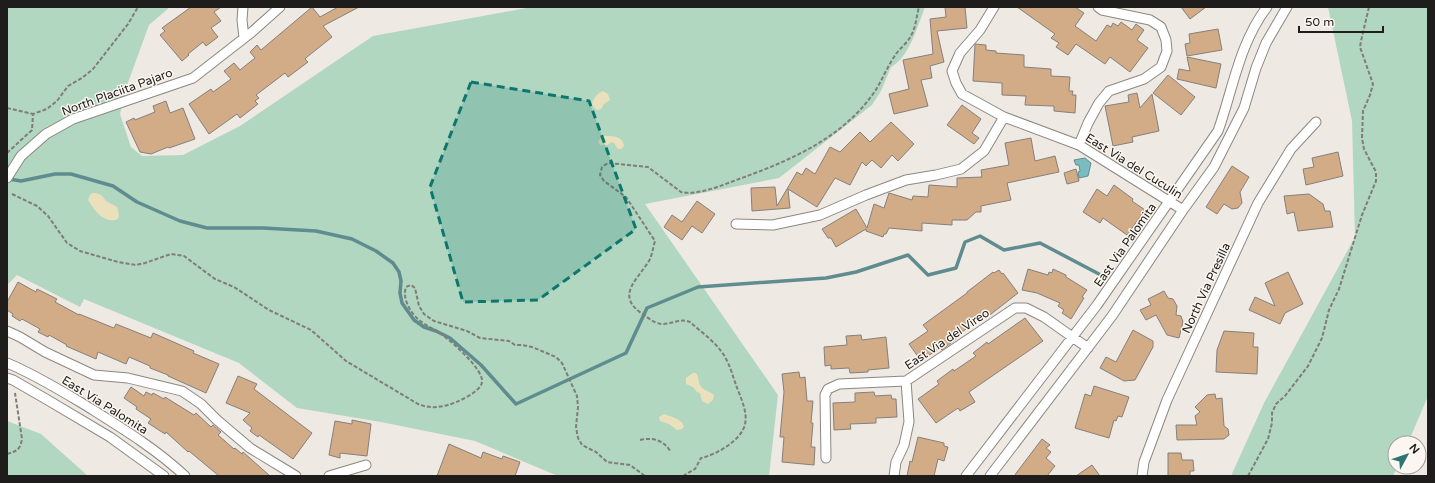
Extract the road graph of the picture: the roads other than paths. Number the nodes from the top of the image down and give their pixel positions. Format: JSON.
{"nodes":[{"id":1,"x":243,"y":7,"type":"edge"},
{"id":2,"x":280,"y":7,"type":"edge"},
{"id":3,"x":994,"y":7,"type":"edge"},
{"id":4,"x":1098,"y":7,"type":"edge"},
{"id":5,"x":1267,"y":7,"type":"edge"},
{"id":6,"x":1287,"y":7,"type":"edge"},
{"id":7,"x":244,"y":38,"type":"junction"},
{"id":8,"x":1004,"y":117,"type":"junction"},
{"id":9,"x":1316,"y":122,"type":"dead end"},
{"id":10,"x":1079,"y":145,"type":"junction"},
{"id":11,"x":7,"y":178,"type":"edge"},
{"id":12,"x":1170,"y":202,"type":"junction"},
{"id":13,"x":1183,"y":210,"type":"junction"},
{"id":14,"x":736,"y":224,"type":"dead end"},
{"id":15,"x":7,"y":331,"type":"edge"},
{"id":16,"x":1073,"y":337,"type":"junction"},
{"id":17,"x":1088,"y":348,"type":"junction"},
{"id":18,"x":7,"y":363,"type":"edge"},
{"id":19,"x":7,"y":378,"type":"edge"},
{"id":20,"x":906,"y":381,"type":"junction"},
{"id":21,"x":826,"y":458,"type":"dead end"},
{"id":22,"x":366,"y":465,"type":"dead end"},
{"id":23,"x":164,"y":476,"type":"edge"},
{"id":24,"x":185,"y":476,"type":"edge"},
{"id":25,"x":296,"y":476,"type":"edge"},
{"id":26,"x":329,"y":476,"type":"edge"},
{"id":27,"x":894,"y":476,"type":"edge"},
{"id":28,"x":966,"y":476,"type":"edge"},
{"id":29,"x":990,"y":476,"type":"edge"},
{"id":30,"x":1142,"y":476,"type":"edge"}],
"edges":[{"from":1,"to":7,"type":"street"},
{"from":2,"to":7,"type":"street","name":"North Placiita Pajaro"},
{"from":3,"to":8,"type":"street","name":"East Via del Cuculin"},
{"from":4,"to":10,"type":"street"},
{"from":5,"to":12,"type":"street","name":"East Via Palomita"},
{"from":6,"to":13,"type":"street"},
{"from":7,"to":11,"type":"street","name":"North Placiita Pajaro"},
{"from":8,"to":10,"type":"street","name":"East Via del Cuculin"},
{"from":8,"to":14,"type":"street"},
{"from":9,"to":30,"type":"street","name":"North Via Presilla"},
{"from":10,"to":12,"type":"street","name":"East Via del Cuculin"},
{"from":12,"to":13,"type":"street","name":"East Via del Cuculin"},
{"from":12,"to":16,"type":"street","name":"East Via Palomita"},
{"from":13,"to":17,"type":"street"},
{"from":15,"to":25,"type":"street"},
{"from":16,"to":17,"type":"street","name":"East Via del Vireo"},
{"from":16,"to":20,"type":"street","name":"East Via del Vireo"},
{"from":16,"to":28,"type":"street","name":"East Via Palomita"},
{"from":17,"to":29,"type":"street"},
{"from":18,"to":24,"type":"street","name":"East Via Palomita"},
{"from":19,"to":23,"type":"street","name":"East Via Palomita"},
{"from":20,"to":21,"type":"street","name":"East Via del Vireo"},
{"from":20,"to":27,"type":"street"},
{"from":22,"to":26,"type":"street"}]}
